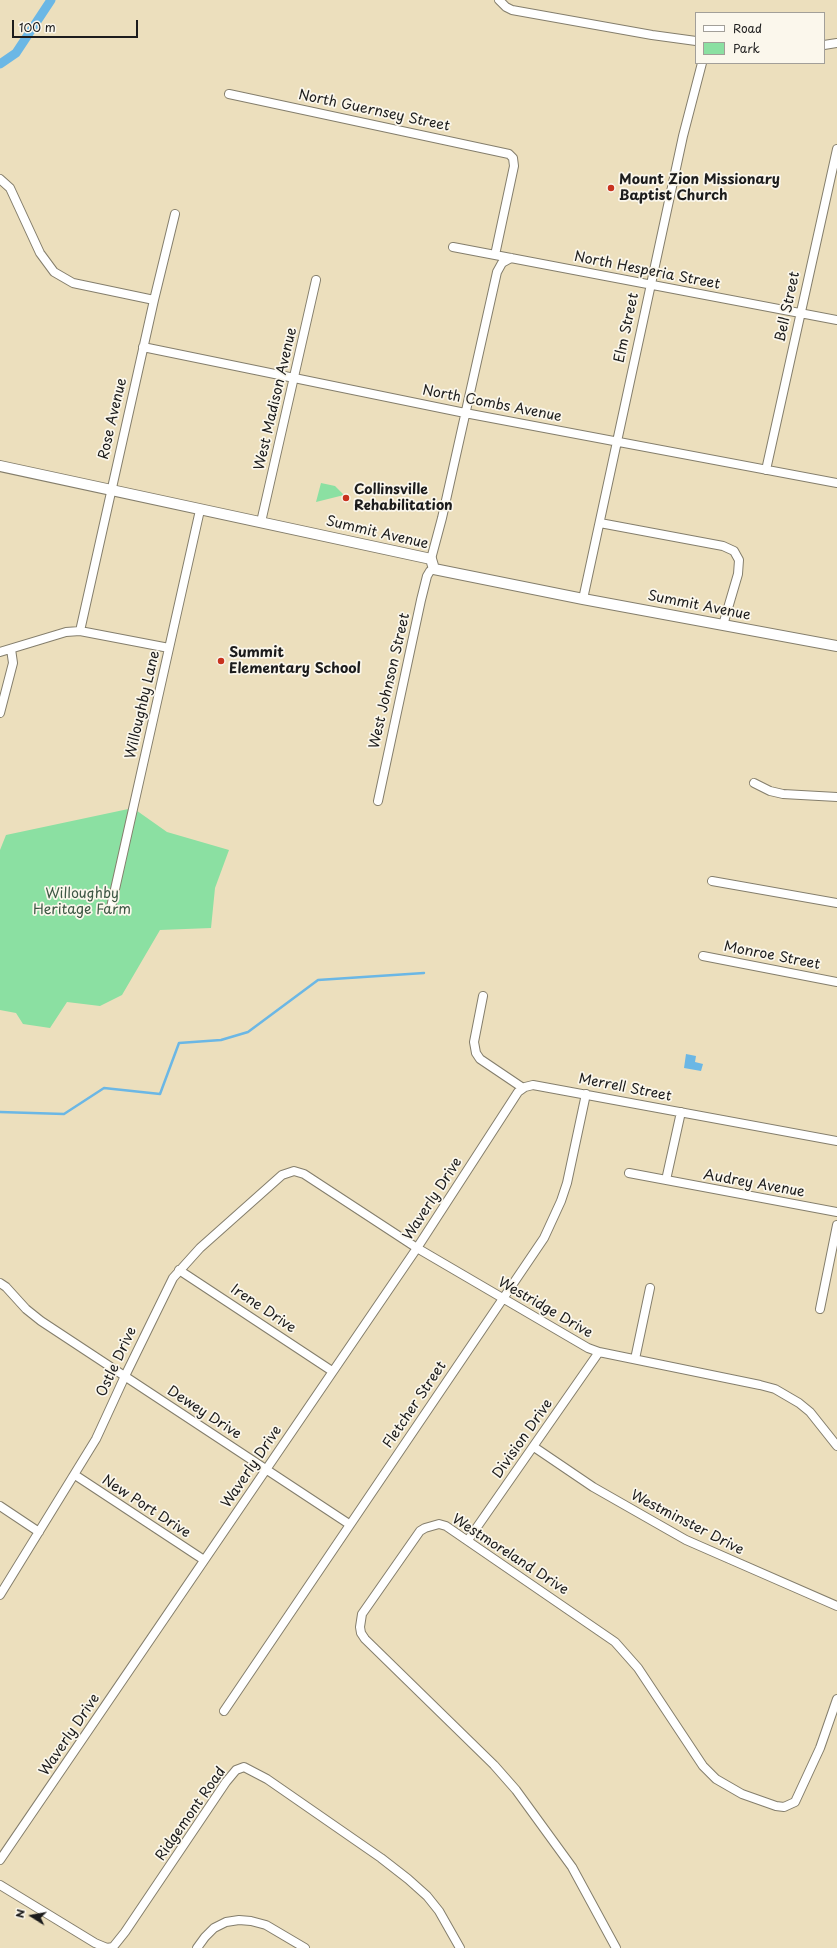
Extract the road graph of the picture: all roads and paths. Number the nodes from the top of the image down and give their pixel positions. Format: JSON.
{"nodes":[{"id":1,"x":499,"y":0,"type":"edge"},
{"id":2,"x":695,"y":41,"type":"edge"},
{"id":3,"x":837,"y":42,"type":"edge"},
{"id":4,"x":825,"y":45,"type":"edge"},
{"id":5,"x":702,"y":64,"type":"edge"},
{"id":6,"x":229,"y":94,"type":"dead end"},
{"id":7,"x":837,"y":149,"type":"edge"},
{"id":8,"x":0,"y":179,"type":"edge"},
{"id":9,"x":175,"y":214,"type":"dead end"},
{"id":10,"x":453,"y":247,"type":"dead end"},
{"id":11,"x":495,"y":255,"type":"junction"},
{"id":12,"x":511,"y":258,"type":"junction"},
{"id":13,"x":316,"y":280,"type":"dead end"},
{"id":14,"x":650,"y":285,"type":"junction"},
{"id":15,"x":154,"y":300,"type":"junction"},
{"id":16,"x":800,"y":313,"type":"junction"},
{"id":17,"x":837,"y":320,"type":"edge"},
{"id":18,"x":144,"y":346,"type":"junction"},
{"id":19,"x":294,"y":377,"type":"junction"},
{"id":20,"x":466,"y":413,"type":"junction"},
{"id":21,"x":616,"y":442,"type":"junction"},
{"id":22,"x":0,"y":466,"type":"edge"},
{"id":23,"x":766,"y":470,"type":"junction"},
{"id":24,"x":837,"y":483,"type":"edge"},
{"id":25,"x":111,"y":490,"type":"junction"},
{"id":26,"x":200,"y":510,"type":"junction"},
{"id":27,"x":261,"y":522,"type":"junction"},
{"id":28,"x":600,"y":522,"type":"junction"},
{"id":29,"x":432,"y":564,"type":"junction"},
{"id":30,"x":582,"y":599,"type":"junction"},
{"id":31,"x":722,"y":625,"type":"junction"},
{"id":32,"x":80,"y":631,"type":"junction"},
{"id":33,"x":837,"y":646,"type":"edge"},
{"id":34,"x":169,"y":648,"type":"junction"},
{"id":35,"x":11,"y":650,"type":"junction"},
{"id":36,"x":0,"y":652,"type":"edge"},
{"id":37,"x":0,"y":712,"type":"edge"},
{"id":38,"x":754,"y":783,"type":"dead end"},
{"id":39,"x":837,"y":797,"type":"edge"},
{"id":40,"x":378,"y":801,"type":"dead end"},
{"id":41,"x":712,"y":881,"type":"dead end"},
{"id":42,"x":837,"y":903,"type":"edge"},
{"id":43,"x":111,"y":907,"type":"dead end"},
{"id":44,"x":703,"y":956,"type":"dead end"},
{"id":45,"x":837,"y":982,"type":"edge"},
{"id":46,"x":483,"y":996,"type":"dead end"},
{"id":47,"x":523,"y":1088,"type":"junction"},
{"id":48,"x":586,"y":1094,"type":"junction"},
{"id":49,"x":681,"y":1112,"type":"junction"},
{"id":50,"x":837,"y":1141,"type":"edge"},
{"id":51,"x":294,"y":1171,"type":"joint"},
{"id":52,"x":629,"y":1173,"type":"dead end"},
{"id":53,"x":666,"y":1180,"type":"junction"},
{"id":54,"x":837,"y":1212,"type":"edge"},
{"id":55,"x":837,"y":1225,"type":"edge"},
{"id":56,"x":417,"y":1248,"type":"junction"},
{"id":57,"x":179,"y":1270,"type":"junction"},
{"id":58,"x":0,"y":1283,"type":"edge"},
{"id":59,"x":650,"y":1288,"type":"dead end"},
{"id":60,"x":503,"y":1299,"type":"junction"},
{"id":61,"x":820,"y":1308,"type":"dead end"},
{"id":62,"x":599,"y":1352,"type":"junction"},
{"id":63,"x":635,"y":1359,"type":"junction"},
{"id":64,"x":332,"y":1371,"type":"junction"},
{"id":65,"x":125,"y":1376,"type":"junction"},
{"id":66,"x":837,"y":1446,"type":"edge"},
{"id":67,"x":534,"y":1447,"type":"junction"},
{"id":68,"x":266,"y":1469,"type":"junction"},
{"id":69,"x":75,"y":1475,"type":"junction"},
{"id":70,"x":0,"y":1506,"type":"edge"},
{"id":71,"x":350,"y":1524,"type":"junction"},
{"id":72,"x":39,"y":1532,"type":"junction"},
{"id":73,"x":468,"y":1540,"type":"junction"},
{"id":74,"x":204,"y":1560,"type":"junction"},
{"id":75,"x":0,"y":1595,"type":"edge"},
{"id":76,"x":837,"y":1606,"type":"edge"},
{"id":77,"x":837,"y":1699,"type":"edge"},
{"id":78,"x":224,"y":1711,"type":"dead end"},
{"id":79,"x":834,"y":1715,"type":"edge"},
{"id":80,"x":0,"y":1860,"type":"edge"},
{"id":81,"x":0,"y":1885,"type":"edge"},
{"id":82,"x":197,"y":1948,"type":"edge"},
{"id":83,"x":306,"y":1948,"type":"edge"},
{"id":84,"x":460,"y":1948,"type":"edge"},
{"id":85,"x":616,"y":1948,"type":"edge"}],
"edges":[{"from":1,"to":2,"type":"street"},
{"from":3,"to":4,"type":"street"},
{"from":5,"to":14,"type":"street","name":"Elm Street"},
{"from":6,"to":11,"type":"street","name":"North Guernsey Street"},
{"from":7,"to":16,"type":"street","name":"Bell Street"},
{"from":8,"to":15,"type":"street"},
{"from":9,"to":15,"type":"street","name":"Rose Avenue"},
{"from":10,"to":11,"type":"street","name":"North Hesperia Street"},
{"from":11,"to":12,"type":"street","name":"North Hesperia Street"},
{"from":12,"to":14,"type":"street","name":"North Hesperia Street"},
{"from":12,"to":20,"type":"street","name":"West Johnson Street"},
{"from":13,"to":19,"type":"street","name":"West Madison Avenue"},
{"from":14,"to":16,"type":"street","name":"North Hesperia Street"},
{"from":14,"to":21,"type":"street","name":"Elm Street"},
{"from":15,"to":18,"type":"street","name":"Rose Avenue"},
{"from":16,"to":17,"type":"street","name":"North Hesperia Street"},
{"from":16,"to":23,"type":"street","name":"Bell Street"},
{"from":18,"to":19,"type":"street","name":"North Combs Avenue"},
{"from":18,"to":25,"type":"street","name":"Rose Avenue"},
{"from":19,"to":20,"type":"street","name":"North Combs Avenue"},
{"from":19,"to":27,"type":"street","name":"West Madison Avenue"},
{"from":20,"to":21,"type":"street","name":"North Combs Avenue"},
{"from":20,"to":29,"type":"street","name":"West Johnson Street"},
{"from":21,"to":23,"type":"street","name":"North Combs Avenue"},
{"from":21,"to":28,"type":"street","name":"Elm Street"},
{"from":22,"to":25,"type":"street","name":"Summit Avenue"},
{"from":23,"to":24,"type":"street","name":"North Combs Avenue"},
{"from":25,"to":26,"type":"street","name":"Summit Avenue"},
{"from":25,"to":32,"type":"street","name":"Rose Avenue"},
{"from":26,"to":27,"type":"street","name":"Summit Avenue"},
{"from":26,"to":34,"type":"street","name":"Willoughby Lane"},
{"from":27,"to":29,"type":"street","name":"Summit Avenue"},
{"from":28,"to":30,"type":"street","name":"Elm Street"},
{"from":28,"to":31,"type":"street"},
{"from":29,"to":30,"type":"street","name":"Summit Avenue"},
{"from":29,"to":40,"type":"street","name":"West Johnson Street"},
{"from":30,"to":31,"type":"street","name":"Summit Avenue"},
{"from":31,"to":33,"type":"street","name":"Summit Avenue"},
{"from":32,"to":34,"type":"street"},
{"from":32,"to":35,"type":"street"},
{"from":34,"to":43,"type":"street","name":"Willoughby Lane"},
{"from":35,"to":36,"type":"street"},
{"from":35,"to":37,"type":"street"},
{"from":38,"to":39,"type":"street"},
{"from":41,"to":42,"type":"street"},
{"from":44,"to":45,"type":"street","name":"Monroe Street"},
{"from":46,"to":47,"type":"street"},
{"from":47,"to":48,"type":"street","name":"Merrell Street"},
{"from":47,"to":56,"type":"street","name":"Waverly Drive"},
{"from":48,"to":49,"type":"street","name":"Merrell Street"},
{"from":48,"to":60,"type":"street","name":"Fletcher Street"},
{"from":49,"to":50,"type":"street","name":"Merrell Street"},
{"from":49,"to":53,"type":"street"},
{"from":51,"to":56,"type":"street","name":"Westridge Drive"},
{"from":51,"to":57,"type":"street","name":"Ostle Drive"},
{"from":52,"to":53,"type":"street","name":"Audrey Avenue"},
{"from":53,"to":54,"type":"street","name":"Audrey Avenue"},
{"from":55,"to":61,"type":"street"},
{"from":56,"to":60,"type":"street","name":"Westridge Drive"},
{"from":56,"to":64,"type":"street","name":"Waverly Drive"},
{"from":57,"to":64,"type":"street","name":"Irene Drive"},
{"from":57,"to":65,"type":"street","name":"Ostle Drive"},
{"from":58,"to":65,"type":"street","name":"Dewey Drive"},
{"from":59,"to":63,"type":"street"},
{"from":60,"to":62,"type":"street","name":"Westridge Drive"},
{"from":60,"to":71,"type":"street","name":"Fletcher Street"},
{"from":62,"to":63,"type":"street","name":"Westridge Drive"},
{"from":62,"to":67,"type":"street","name":"Division Drive"},
{"from":63,"to":66,"type":"street","name":"Westridge Drive"},
{"from":64,"to":68,"type":"street","name":"Waverly Drive"},
{"from":65,"to":68,"type":"street","name":"Dewey Drive"},
{"from":65,"to":69,"type":"street","name":"Ostle Drive"},
{"from":67,"to":73,"type":"street","name":"Division Drive"},
{"from":67,"to":76,"type":"street","name":"Westminster Drive"},
{"from":68,"to":71,"type":"street","name":"Dewey Drive"},
{"from":68,"to":74,"type":"street","name":"Waverly Drive"},
{"from":69,"to":72,"type":"street","name":"Ostle Drive"},
{"from":69,"to":74,"type":"street","name":"New Port Drive"},
{"from":70,"to":72,"type":"street"},
{"from":71,"to":78,"type":"street","name":"Fletcher Street"},
{"from":72,"to":75,"type":"street","name":"Ostle Drive"},
{"from":73,"to":79,"type":"street","name":"Westmoreland Drive"},
{"from":73,"to":85,"type":"street","name":"Westmoreland Drive"},
{"from":74,"to":80,"type":"street","name":"Waverly Drive"},
{"from":77,"to":79,"type":"street","name":"Westmoreland Drive"},
{"from":81,"to":84,"type":"street","name":"Ridgemont Road"},
{"from":82,"to":83,"type":"street"}]}
